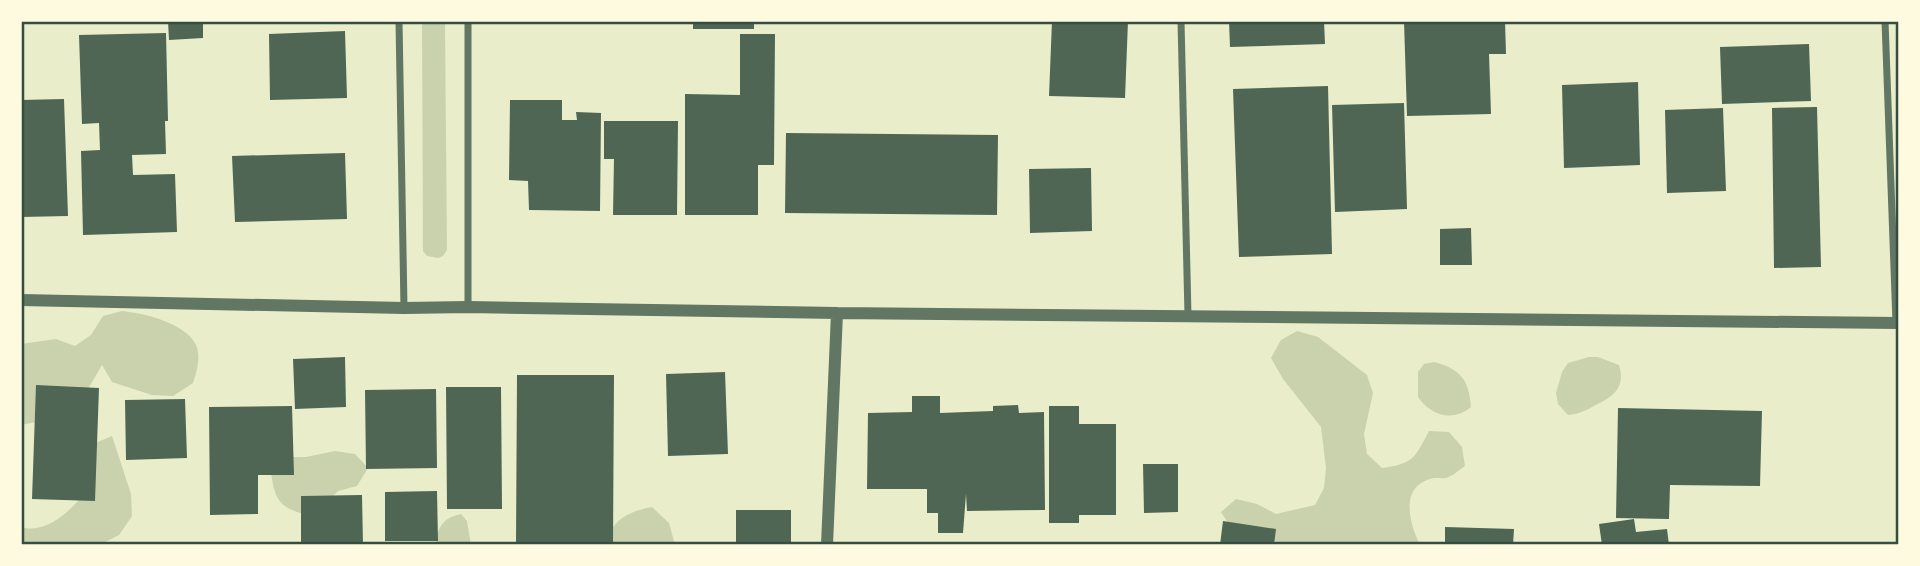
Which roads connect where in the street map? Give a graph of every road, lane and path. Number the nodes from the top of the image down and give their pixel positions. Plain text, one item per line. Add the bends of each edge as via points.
1 (399, 21) edge
2 (468, 21) edge
3 (1181, 21) edge
4 (1885, 21) edge
5 (21, 300) edge
6 (468, 307) junction
7 (404, 308) junction
8 (837, 313) junction
9 (1188, 315) junction
10 (1898, 323) edge
11 (827, 545) edge

1 - 7 street
2 - 6 street
3 - 9 street
4 - 10 street
5 - 7 street
6 - 7 street
6 - 8 street
8 - 9 street
8 - 11 street
9 - 10 street

